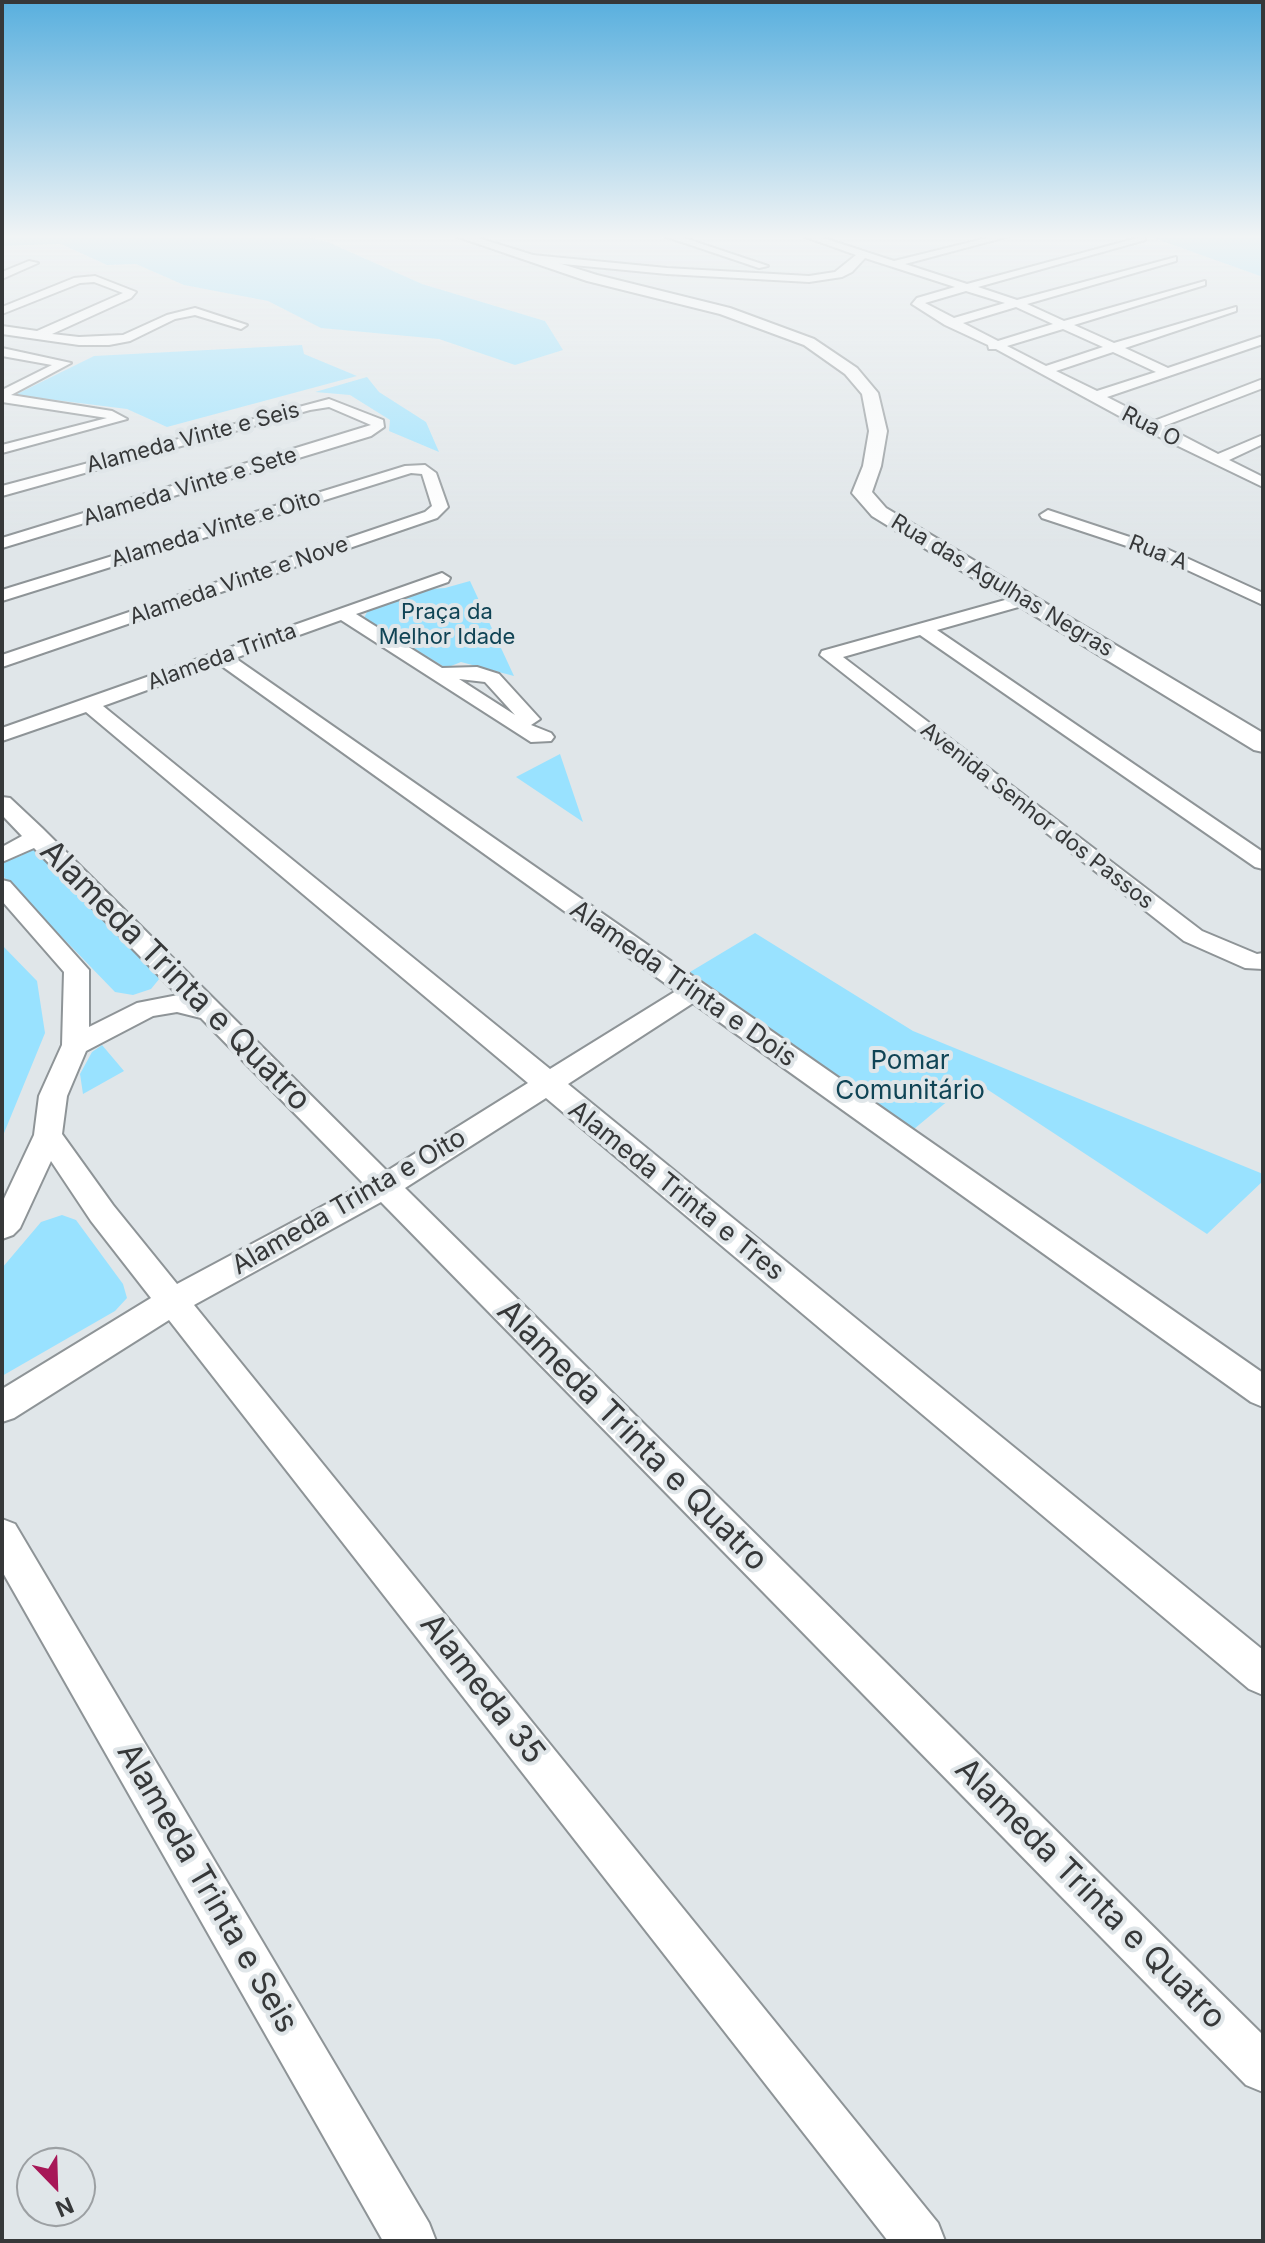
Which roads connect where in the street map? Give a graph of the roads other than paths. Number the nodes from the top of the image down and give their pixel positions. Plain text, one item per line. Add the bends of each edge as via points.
1 (85, 341) edge
2 (106, 341) edge
3 (805, 341) edge
4 (983, 341) edge
5 (1010, 341) edge
6 (1101, 341) edge
7 (1133, 341) edge
8 (1261, 341) edge
9 (993, 346) junction
10 (1114, 347) junction
11 (2, 352) edge
12 (1042, 371) junction
13 (1167, 372) junction
14 (1263, 383) edge
15 (2, 396) edge
16 (1093, 397) junction
17 (76, 410) junction
18 (377, 427) joint
19 (1150, 427) junction
20 (1263, 439) edge
21 (2, 448) edge
22 (1216, 460) junction
23 (429, 473) joint
24 (1263, 483) edge
25 (2, 491) edge
26 (1048, 515) dead end
27 (2, 543) edge
28 (442, 578) dead end
29 (2, 596) edge
30 (1023, 600) junction
31 (1263, 600) edge
32 (342, 613) junction
33 (925, 630) junction
34 (221, 657) junction
35 (2, 661) edge
36 (439, 674) junction
37 (90, 705) junction
38 (2, 735) edge
39 (1263, 744) edge
40 (2, 803) edge
41 (34, 833) junction
42 (2, 855) edge
43 (1263, 862) edge
44 (2, 887) edge
45 (1259, 962) edge
46 (693, 992) junction
47 (207, 1011) junction
48 (75, 1045) junction
49 (546, 1084) junction
50 (48, 1135) junction
51 (384, 1187) junction
52 (2, 1227) edge
53 (173, 1301) junction
54 (1263, 1392) edge
55 (2, 1407) edge
56 (2, 1536) edge
57 (1263, 1675) edge
58 (1263, 2068) edge
59 (411, 2241) edge
60 (920, 2241) edge

1 - 2 street
3 - 30 street, Rua das Agulhas Negras via 851,371 870,393 878,431 862,493 879,512
4 - 9 street, Rua O
5 - 9 street
6 - 10 street
7 - 10 street
8 - 13 street
9 - 12 street, Rua O
10 - 12 street
10 - 13 street
11 - 15 street via 64,365
12 - 16 street, Rua O
13 - 16 street
14 - 19 street
15 - 17 street
16 - 19 street, Rua O
17 - 21 street
17 - 21 street via 120,419
18 - 25 street, Alameda Vinte e Seis via 341,406 309,406
18 - 27 street, Alameda Vinte e Sete
19 - 22 street, Rua O
20 - 22 street
22 - 24 street, Rua O
23 - 29 street, Alameda Vinte e Oito via 410,469
23 - 35 street, Alameda Vinte e Nove via 440,507 431,515
26 - 31 street, Rua A via 1163,553
28 - 32 street, Alameda Trinta
30 - 33 street
30 - 39 street, Rua das Agulhas Negras
32 - 34 street, Alameda Trinta
32 - 36 street
33 - 43 street
33 - 45 street, Avenida Senhor dos Passos via 829,655 1193,936
34 - 37 street, Alameda Trinta
34 - 46 street, Alameda Trinta e Dois
36 - 36 street via 538,738 545,734 492,678
37 - 38 street, Alameda Trinta
37 - 49 street, Alameda Trinta e Tres
40 - 41 street, Alameda Trinta e Quatro
41 - 42 street via 23,846
41 - 47 street, Alameda Trinta e Quatro
44 - 48 street via 77,970
46 - 49 street, Alameda Trinta e Oito
46 - 54 street, Alameda Trinta e Dois
47 - 48 street via 177,1003 146,1009
47 - 51 street, Alameda Trinta e Quatro
48 - 50 street via 53,1096
49 - 51 street, Alameda Trinta e Oito
49 - 57 street, Alameda Trinta e Tres
50 - 52 street
50 - 53 street, Alameda 35
51 - 53 street, Alameda Trinta e Oito
51 - 58 street, Alameda Trinta e Quatro
53 - 55 street, Alameda Trinta e Oito
53 - 60 street, Alameda 35
56 - 59 street, Alameda Trinta e Seis

